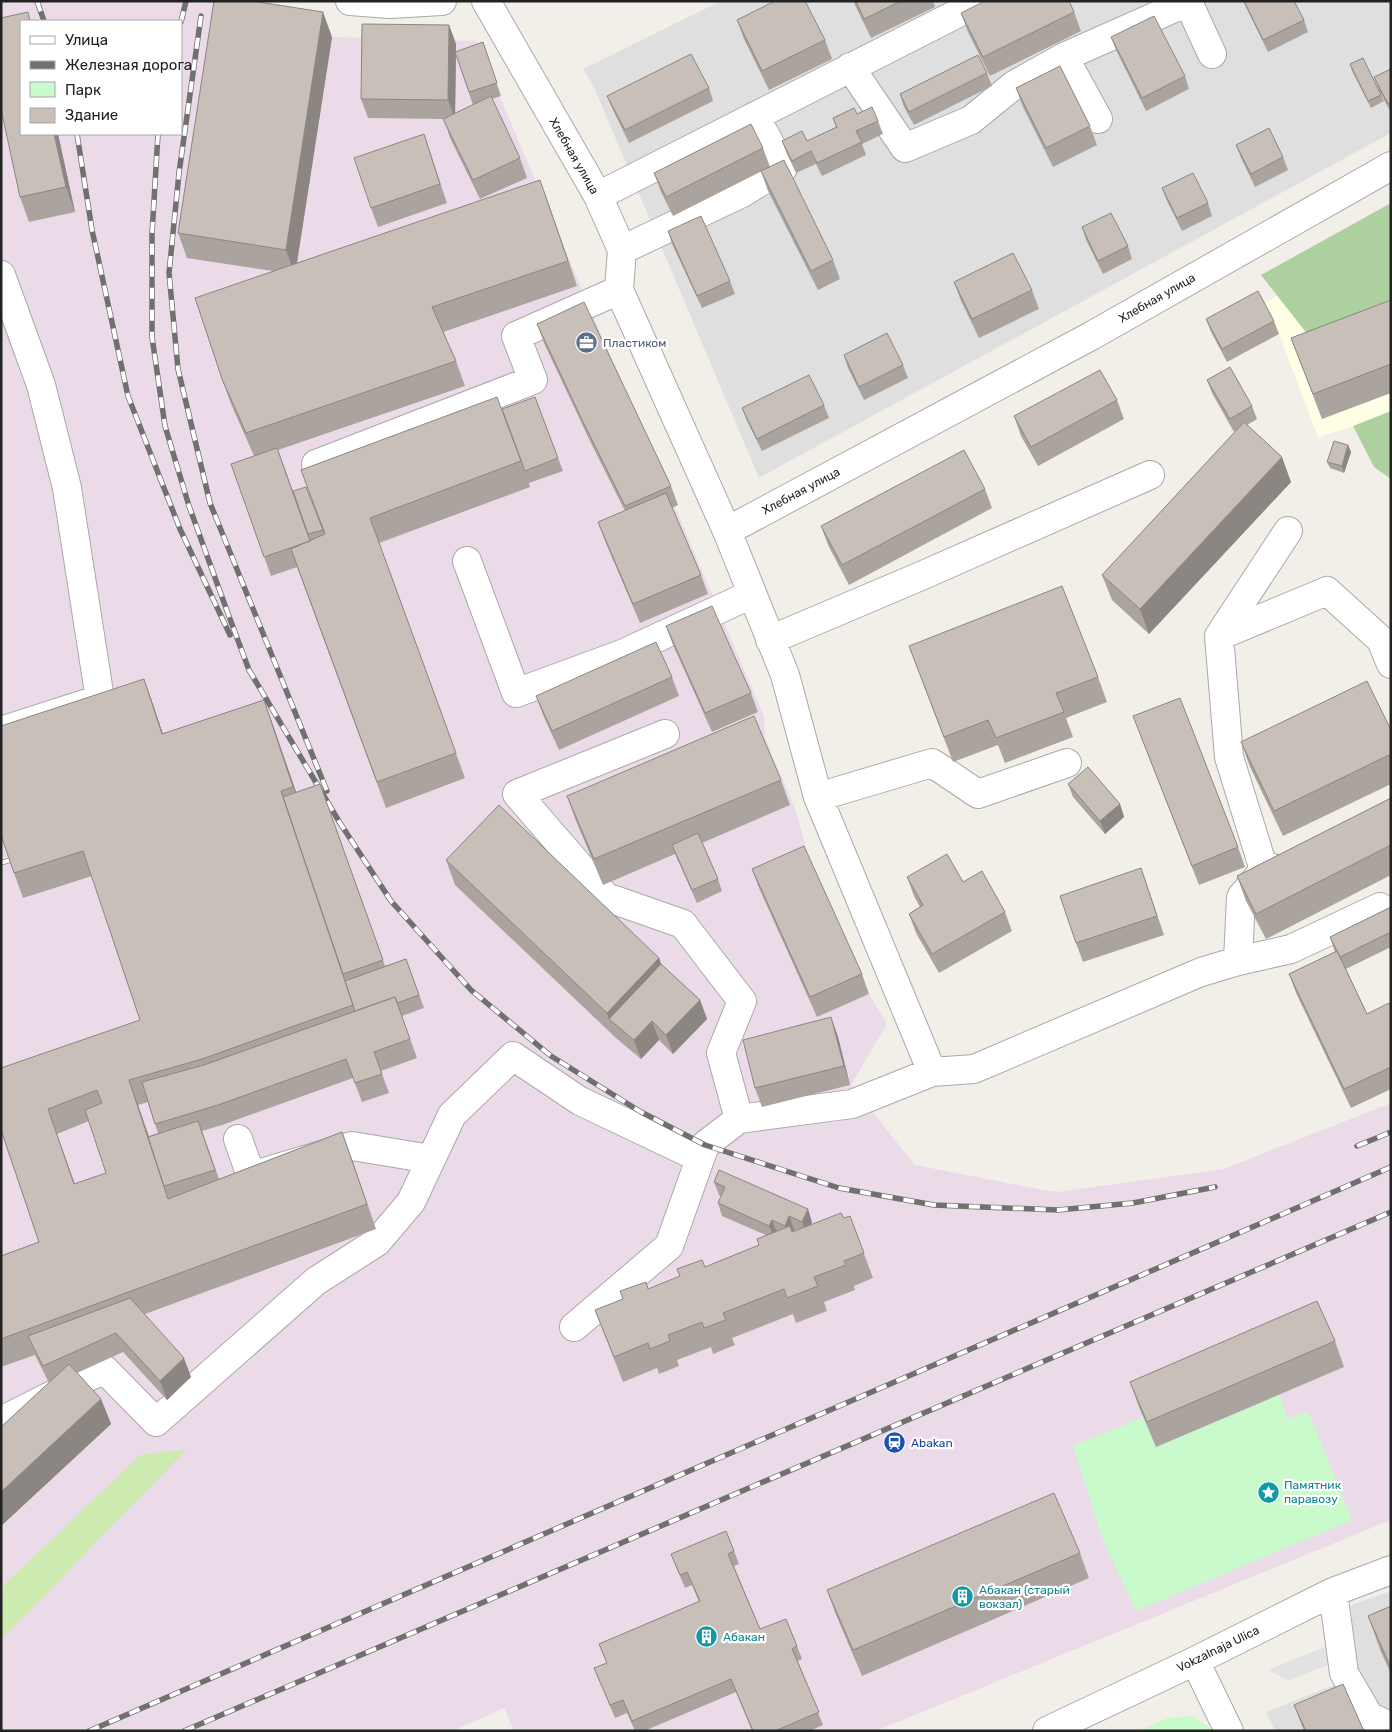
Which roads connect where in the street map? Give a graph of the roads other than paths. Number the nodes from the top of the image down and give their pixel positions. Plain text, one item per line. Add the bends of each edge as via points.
1 (350, 1) edge
2 (442, 1) edge
3 (486, 1) edge
4 (982, 1) edge
5 (1189, 2) edge
6 (1212, 54) dead end
7 (1064, 57) junction
8 (850, 67) junction
9 (755, 116) junction
10 (1098, 119) dead end
11 (1391, 166) edge
12 (598, 196) junction
13 (622, 250) junction
14 (1, 275) edge
15 (619, 290) junction
16 (316, 464) edge
17 (1150, 475) dead end
18 (727, 531) junction
19 (1288, 531) dead end
20 (467, 561) dead end
21 (752, 594) junction
22 (1219, 636) junction
23 (770, 640) junction
24 (1391, 664) edge
25 (1, 731) edge
26 (665, 734) dead end
27 (1068, 763) dead end
28 (818, 797) junction
29 (1290, 856) edge
30 (1264, 870) junction
31 (1380, 907) dead end
32 (1238, 961) junction
33 (932, 1072) junction
34 (739, 1119) junction
35 (238, 1139) dead end
36 (700, 1158) junction
37 (431, 1159) junction
38 (574, 1327) dead end
39 (1, 1421) edge
40 (1391, 1570) edge
41 (1333, 1592) junction
42 (1195, 1662) junction
43 (1391, 1727) edge
44 (1047, 1731) edge
45 (1229, 1731) edge

1 - 2 street via 390,4
3 - 12 street, Хлебная улица
4 - 8 street
5 - 6 street
5 - 7 street
7 - 8 street via 1014,85 971,120 905,148
7 - 10 street
8 - 9 street
9 - 12 street
9 - 13 street via 783,168 742,193
11 - 18 street, Хлебная улица via 1091,336
12 - 13 street, Хлебная улица
13 - 15 street, Хлебная улица
14 - 25 street via 40,385 68,488 100,699
15 - 16 street via 516,336 533,380
15 - 18 street, Хлебная улица
17 - 23 street
18 - 21 street
19 - 22 street
20 - 21 street via 516,693 622,654
21 - 23 street
22 - 24 street via 1327,591 1381,640
22 - 30 street via 1229,757
23 - 28 street via 784,674
26 - 34 street via 517,794 606,897 683,924 742,1001 721,1053
27 - 28 street via 978,794 932,763
28 - 33 street
29 - 30 street
30 - 32 street via 1241,897
31 - 32 street via 1291,949
32 - 33 street via 1201,972 974,1069
33 - 34 street via 852,1104
34 - 36 street via 705,1145
35 - 37 street via 251,1176 352,1146
36 - 37 street via 580,1101 513,1056 452,1115
36 - 38 street via 669,1246
37 - 39 street via 410,1202 377,1242 316,1281 156,1422 104,1369
40 - 41 street, Vokzalnaja Ulica
41 - 42 street, Vokzalnaja Ulica
41 - 43 street via 1344,1673 1369,1716
42 - 44 street, Vokzalnaja Ulica
42 - 45 street

